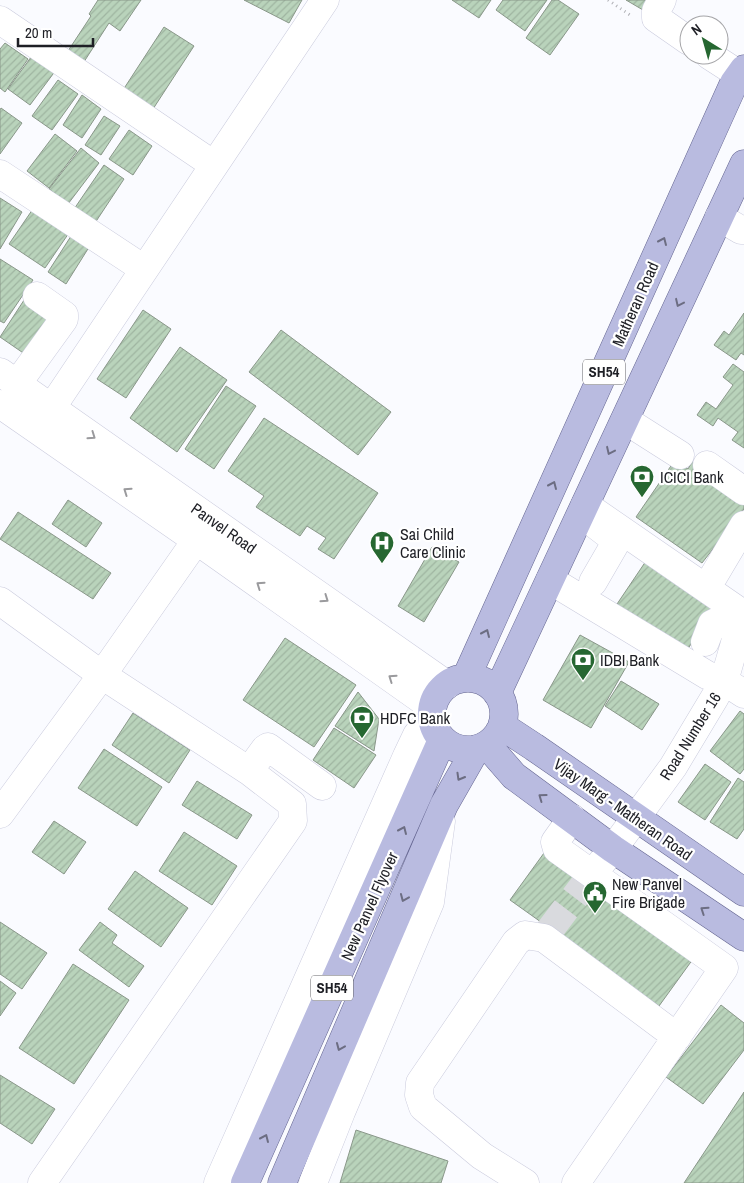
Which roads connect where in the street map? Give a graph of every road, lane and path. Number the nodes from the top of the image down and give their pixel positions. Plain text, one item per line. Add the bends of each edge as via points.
1 (325, 0) edge
2 (662, 0) edge
3 (0, 20) edge
4 (679, 34) edge
5 (728, 65) edge
6 (742, 72) edge
7 (744, 164) edge
8 (214, 165) junction
9 (0, 174) edge
10 (719, 217) junction
11 (744, 230) edge
12 (144, 269) junction
13 (37, 296) dead end
14 (6, 387) edge
15 (44, 419) junction
16 (624, 420) junction
17 (680, 455) dead end
18 (707, 465) dead end
19 (744, 491) edge
20 (583, 510) junction
21 (622, 514) dead end
22 (744, 525) edge
23 (204, 529) junction
24 (713, 577) junction
25 (550, 580) junction
26 (593, 582) dead end
27 (0, 601) edge
28 (742, 613) edge
29 (705, 642) dead end
30 (102, 675) junction
31 (734, 688) edge
32 (497, 692) junction
33 (444, 706) junction
34 (488, 740) junction
35 (249, 771) junction
36 (322, 786) dead end
37 (444, 805) junction
38 (0, 814) edge
39 (572, 818) junction
40 (635, 818) junction
41 (614, 849) junction
42 (592, 876) junction
43 (744, 892) edge
44 (744, 937) edge
45 (744, 942) edge
46 (724, 968) junction
47 (677, 1037) junction
48 (42, 1183) edge
49 (218, 1183) edge
50 (245, 1183) edge
51 (282, 1183) edge
52 (313, 1183) edge
53 (525, 1183) edge
54 (576, 1183) edge

1 - 8 street
2 - 4 street via 656,18
3 - 8 street
5 - 6 street
33 -> 6 main road, Matheran Road / SH54 via 734,83
7 - 10 main road, SH54
8 - 12 street
9 - 12 street
10 - 11 street
10 -> 16 main road, SH54
12 - 15 street
13 - 14 street via 64,315 64,319
14 - 15 street, Panvel Road
15 - 23 street, Panvel Road
16 - 17 street
16 -> 20 main road, SH54
18 - 19 street
20 - 25 main road, SH54
20 - 26 street via 614,538 615,544
20 - 28 street
21 - 24 street
22 - 24 street
23 - 30 street
23 - 33 street, Panvel Road
24 - 28 street
25 - 31 street
25 - 32 main road, SH54
27 - 30 street
28 - 29 street via 712,624
28 - 31 street, Road Number 16
30 - 35 street
30 - 38 street
31 - 40 street, Road Number 16
32 - 33 main road via 478,679
32 - 34 main road, SH54 via 503,703 504,715
33 - 34 main road via 452,747 464,750
33 - 49 street via 417,735 407,756
50 -> 33 main road, New Panvel Flyover / SH54 via 419,793
34 -> 37 main road, SH54
39 -> 34 main road via 514,776
34 - 40 main road, Vijay Marg - Matheran Road via 534,747
35 - 36 street via 268,747
35 - 48 street via 292,804 293,821
37 -> 51 main road, New Panvel Flyover / SH54
37 - 52 street via 430,902
39 - 41 main road
39 - 42 street via 555,842 557,849
40 - 41 street, Road Number 16
40 - 43 main road, Vijay Marg - Matheran Road
41 - 42 street
41 - 42 street
44 -> 41 main road
42 - 46 street
45 - 46 street
46 - 47 street
47 - 53 street via 546,935 525,935 516,942 420,1083 419,1095 423,1107 482,1156
47 - 54 street

